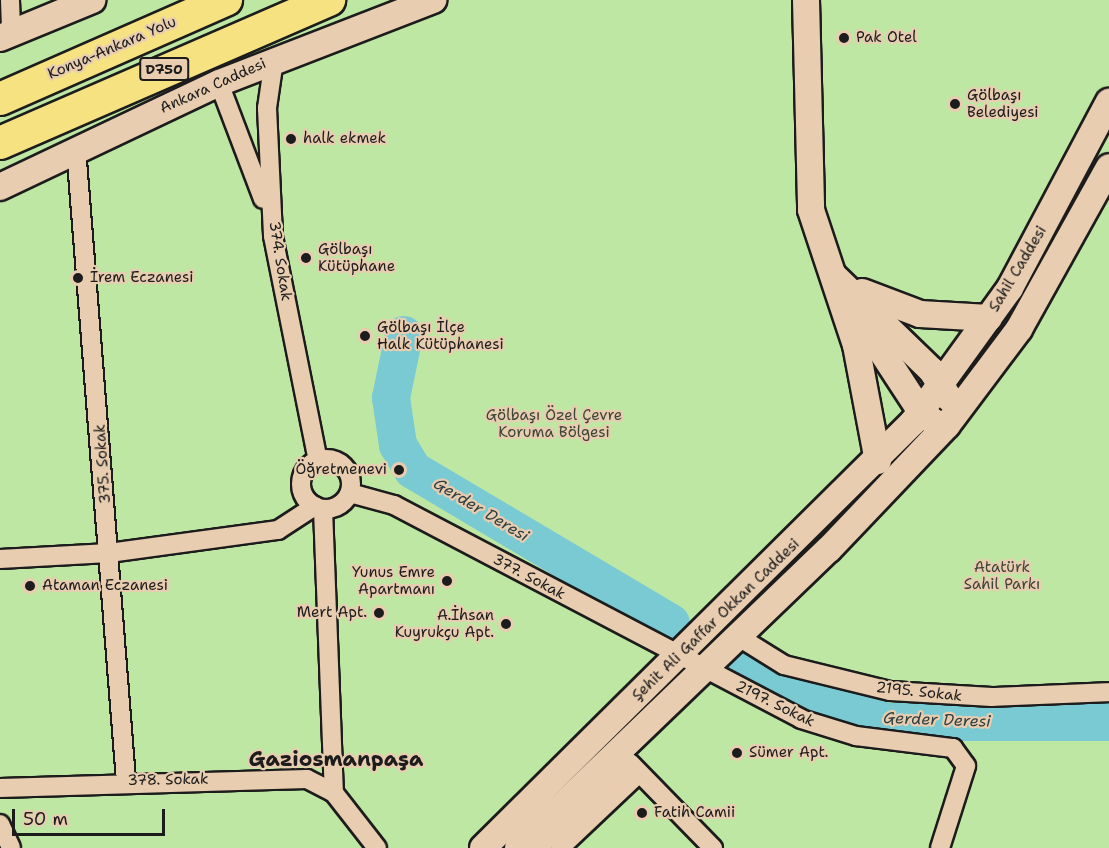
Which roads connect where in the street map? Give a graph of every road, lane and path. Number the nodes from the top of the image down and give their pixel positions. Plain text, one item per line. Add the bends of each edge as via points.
1 (10, 0) edge
2 (92, 0) edge
3 (226, 0) edge
4 (329, 0) edge
5 (433, 0) edge
6 (806, 0) edge
7 (5, 36) edge
8 (274, 60) junction
9 (219, 83) junction
10 (0, 99) edge
11 (1109, 102) edge
12 (0, 143) edge
13 (76, 148) junction
14 (1109, 167) edge
15 (0, 187) edge
16 (273, 236) junction
17 (831, 273) junction
18 (989, 318) junction
19 (943, 385) junction
20 (917, 417) junction
21 (941, 432) junction
22 (318, 461) junction
23 (878, 461) junction
24 (350, 493) junction
25 (319, 507) junction
26 (110, 553) junction
27 (0, 559) edge
28 (739, 637) junction
29 (680, 656) junction
30 (705, 669) junction
31 (1109, 692) edge
32 (618, 751) junction
33 (126, 780) junction
34 (0, 788) edge
35 (334, 793) junction
36 (0, 825) edge
37 (11, 848) edge
38 (377, 848) edge
39 (483, 848) edge
40 (518, 848) edge
41 (538, 848) edge
42 (560, 848) edge
43 (713, 848) edge
44 (940, 848) edge

1 - 7 street
2 - 7 street
3 - 10 highway, Konya-Ankara Yolu / D750
4 - 12 highway, D750
5 - 8 street, Ankara Caddesi
6 - 17 street via 809,189
8 - 9 street, Ankara Caddesi
8 - 16 street, 374. Sokak via 267,108
9 - 13 street, Ankara Caddesi
9 - 16 street via 243,134
11 - 18 street, Sahil Caddesi via 1037,241
13 - 15 street, Ankara Caddesi
13 - 26 street, 375. Sokak
14 - 21 street, Şehit Ali Gaffar Okkan Caddesi via 1019,329
16 - 22 street, 374. Sokak
17 - 18 street, Sahil Caddesi via 896,308
17 - 19 street
17 - 20 street
17 - 23 street via 858,356
18 - 19 street, Şehit Ali Gaffar Okkan Caddesi
19 - 20 street, Şehit Ali Gaffar Okkan Caddesi
19 - 21 street via 949,396
20 - 21 street
20 - 23 street, Şehit Ali Gaffar Okkan Caddesi
21 - 28 street, Şehit Ali Gaffar Okkan Caddesi
22 - 24 street via 341,464 350,478
22 - 25 street via 302,479 304,495
23 - 29 street, Şehit Ali Gaffar Okkan Caddesi
24 - 25 street via 338,507
24 - 29 street, 377. Sokak via 394,506
25 - 26 street via 278,530
25 - 35 street
26 - 27 street
26 - 33 street, 375. Sokak
28 - 30 street, Şehit Ali Gaffar Okkan Caddesi
28 - 31 street, 2195. Sokak via 784,665 890,691 992,697
29 - 30 street, 377. Sokak
29 - 39 street, Şehit Ali Gaffar Okkan Caddesi
30 - 32 street, Şehit Ali Gaffar Okkan Caddesi
30 - 44 street, 2197. Sokak via 835,732 953,748 966,766
32 - 40 street, Şehit Ali Gaffar Okkan Caddesi
32 - 43 street
33 - 34 street, 378. Sokak
33 - 35 street, 378. Sokak via 307,779
35 - 38 street
36 - 37 street
41 - 42 street via 623,767 634,777

